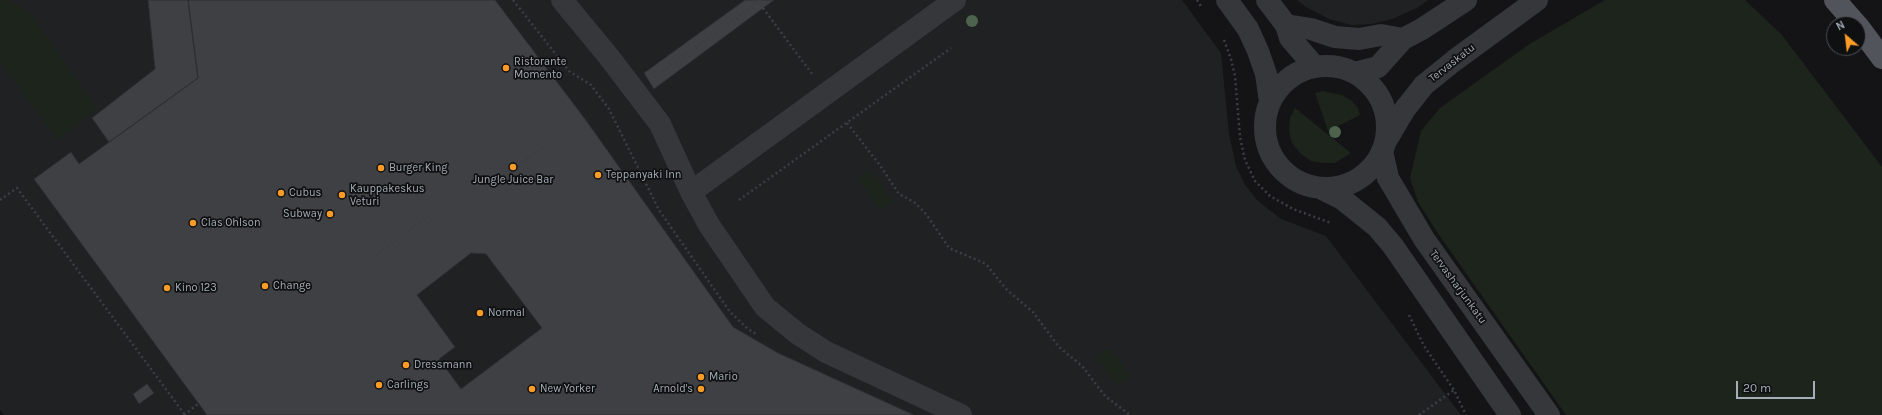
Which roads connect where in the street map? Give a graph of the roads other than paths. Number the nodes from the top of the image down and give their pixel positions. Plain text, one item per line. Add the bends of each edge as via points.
1 (562, 0) edge
2 (955, 0) edge
3 (1227, 0) edge
4 (1268, 0) edge
5 (1466, 0) edge
6 (1536, 0) edge
7 (1835, 0) edge
8 (1849, 16) edge
9 (1286, 25) junction
10 (1866, 37) edge
11 (1403, 39) junction
12 (1882, 58) edge
13 (1315, 66) junction
14 (1355, 73) junction
15 (1270, 102) junction
16 (1384, 147) junction
17 (1320, 188) junction
18 (691, 192) junction
19 (961, 415) edge
20 (1510, 415) edge
21 (1550, 415) edge

1 - 18 street via 660,124
2 - 18 street
3 - 15 street via 1248,30 1258,52 1266,74
4 - 9 street
5 - 11 street
6 - 16 street, Tervaskatu via 1424,85 1405,109
7 - 8 main road
9 - 11 street via 1311,29 1335,37 1359,39 1381,34
9 - 13 street via 1290,38
10 - 12 main road
11 - 14 street via 1378,67
13 - 14 street via 1335,66
13 - 15 street via 1296,73 1281,86
14 - 16 street via 1371,85 1382,102 1387,122
15 - 17 street via 1265,127 1266,140 1273,157 1285,173 1301,183
16 - 17 street via 1372,167 1357,180 1339,187
16 - 21 street, Tervasharjunkatu via 1388,178 1424,239
17 - 20 street via 1342,199 1377,227 1393,246
18 - 19 street via 713,231 765,307 798,334 826,352

